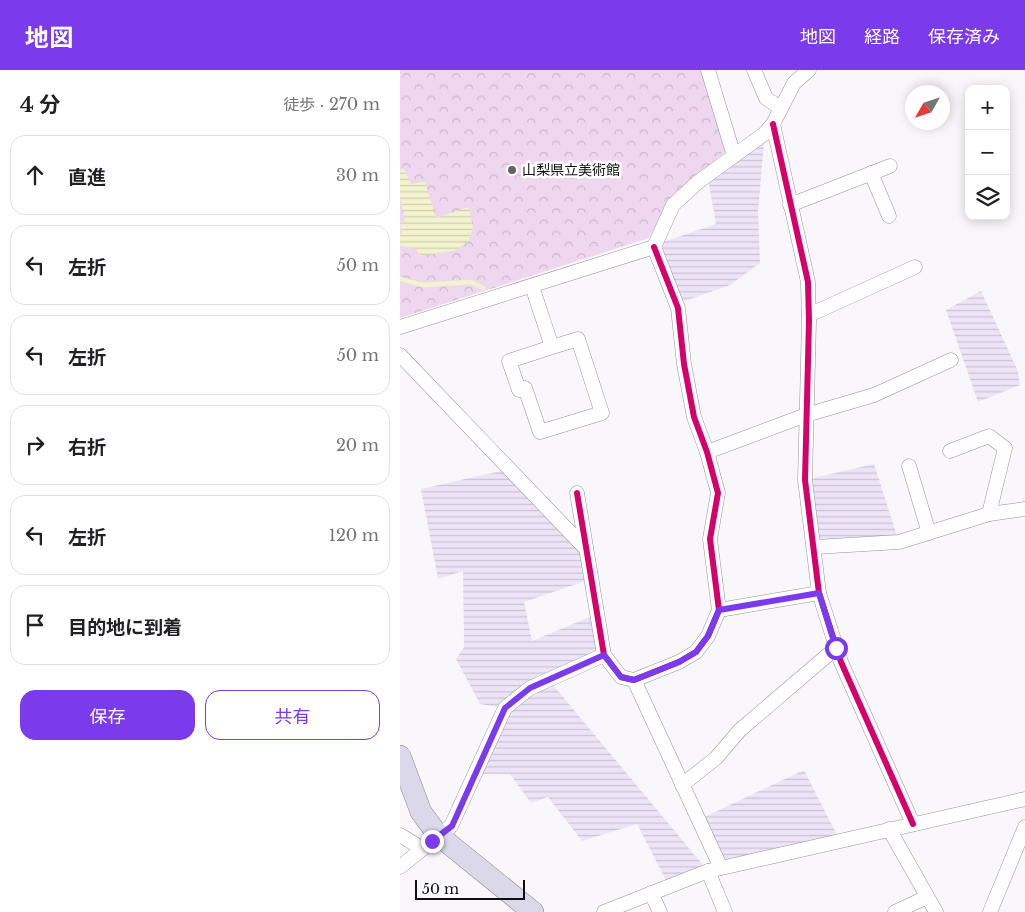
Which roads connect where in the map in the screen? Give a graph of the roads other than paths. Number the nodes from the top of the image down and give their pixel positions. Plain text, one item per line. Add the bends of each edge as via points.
1 (708, 70) edge
2 (754, 70) edge
3 (809, 70) edge
4 (780, 108) junction
5 (773, 124) junction
6 (734, 156) junction
7 (890, 166) dead end
8 (871, 173) junction
9 (790, 205) junction
10 (889, 216) dead end
11 (654, 247) junction
12 (915, 267) dead end
13 (532, 286) junction
14 (809, 315) junction
15 (400, 327) edge
16 (552, 347) junction
17 (400, 354) edge
18 (951, 360) dead end
19 (806, 415) junction
20 (950, 451) dead end
21 (707, 452) junction
22 (908, 466) dead end
23 (577, 493) dead end
24 (1025, 509) edge
25 (989, 514) junction
26 (928, 533) junction
27 (815, 547) junction
28 (586, 548) junction
29 (819, 593) junction
30 (719, 610) junction
31 (836, 648) junction
32 (604, 655) junction
33 (634, 680) junction
34 (400, 756) edge
35 (682, 785) junction
36 (1025, 799) edge
37 (913, 824) junction
38 (1025, 827) edge
39 (889, 830) junction
40 (400, 835) edge
41 (438, 836) junction
42 (421, 848) junction
43 (400, 866) edge
44 (714, 869) junction
45 (652, 893) junction
46 (927, 897) junction
47 (533, 912) edge
48 (604, 912) edge
49 (660, 912) edge
50 (725, 912) edge
51 (895, 912) edge
52 (936, 912) edge
53 (990, 912) edge

1 - 6 street
2 - 4 street via 766,98
3 - 4 street via 794,83
4 - 5 street
5 - 6 street
5 - 9 street
6 - 11 street via 673,205
7 - 8 street
8 - 9 street
8 - 10 street
9 - 14 street via 808,282
11 - 13 street
11 - 21 street via 678,308 694,417
12 - 14 street
13 - 15 street
13 - 16 street
14 - 19 street
16 - 16 street via 509,361 519,390 525,388 540,432 602,413 578,339
17 - 28 street
18 - 19 street via 874,395
19 - 21 street
19 - 27 street via 806,480
20 - 25 street via 989,436 1005,448
21 - 30 street via 718,492 710,539
22 - 26 street
23 - 28 street
24 - 25 street
25 - 26 street
26 - 27 street via 886,544
27 - 29 street
28 - 32 street
29 - 30 street
29 - 31 street
30 - 33 street via 708,636 696,652
31 - 35 street via 740,730 716,758
31 - 37 street
32 - 33 street via 621,677
32 - 41 street via 530,688 505,708 452,826
33 - 35 street
34 - 41 highway via 421,812
35 - 44 street
36 - 37 street
37 - 39 street
38 - 53 street
39 - 44 street
39 - 46 street
40 - 42 street
41 - 42 street
41 - 47 highway
42 - 43 street
44 - 45 street
44 - 50 street
45 - 48 street
45 - 49 street
46 - 51 street
46 - 52 street

